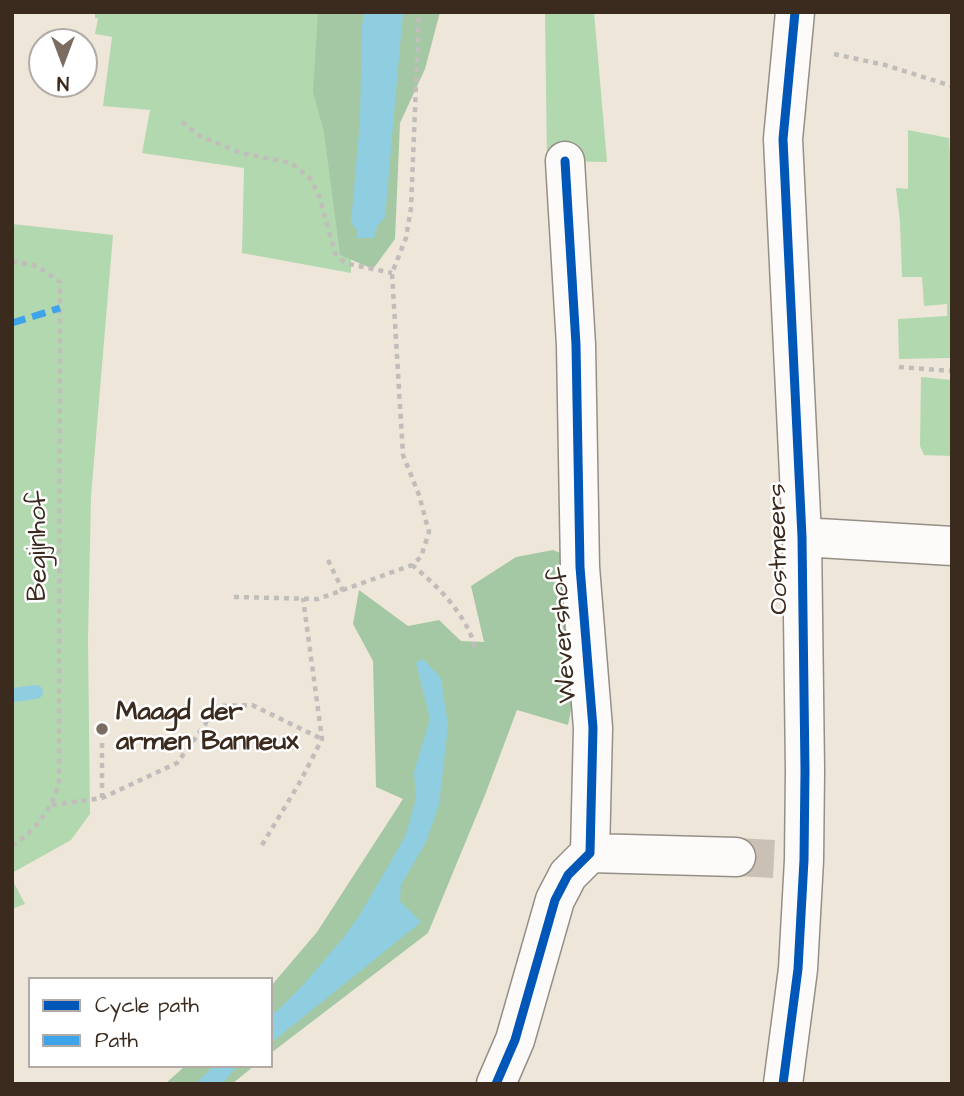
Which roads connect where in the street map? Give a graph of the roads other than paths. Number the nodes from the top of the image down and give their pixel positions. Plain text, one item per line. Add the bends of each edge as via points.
1 (792, 29) edge
2 (565, 161) dead end
3 (802, 537) junction
4 (952, 546) edge
5 (590, 853) junction
6 (736, 857) tunnel mouth
7 (496, 1084) edge
8 (783, 1084) edge

1 - 3 street, Oostmeers via 783,139
2 - 5 street, Wevershof via 576,345 580,567 593,728
3 - 4 street
3 - 8 street, Oostmeers via 789,859 798,970
5 - 6 street
5 - 7 street via 568,875 555,900 515,1040

